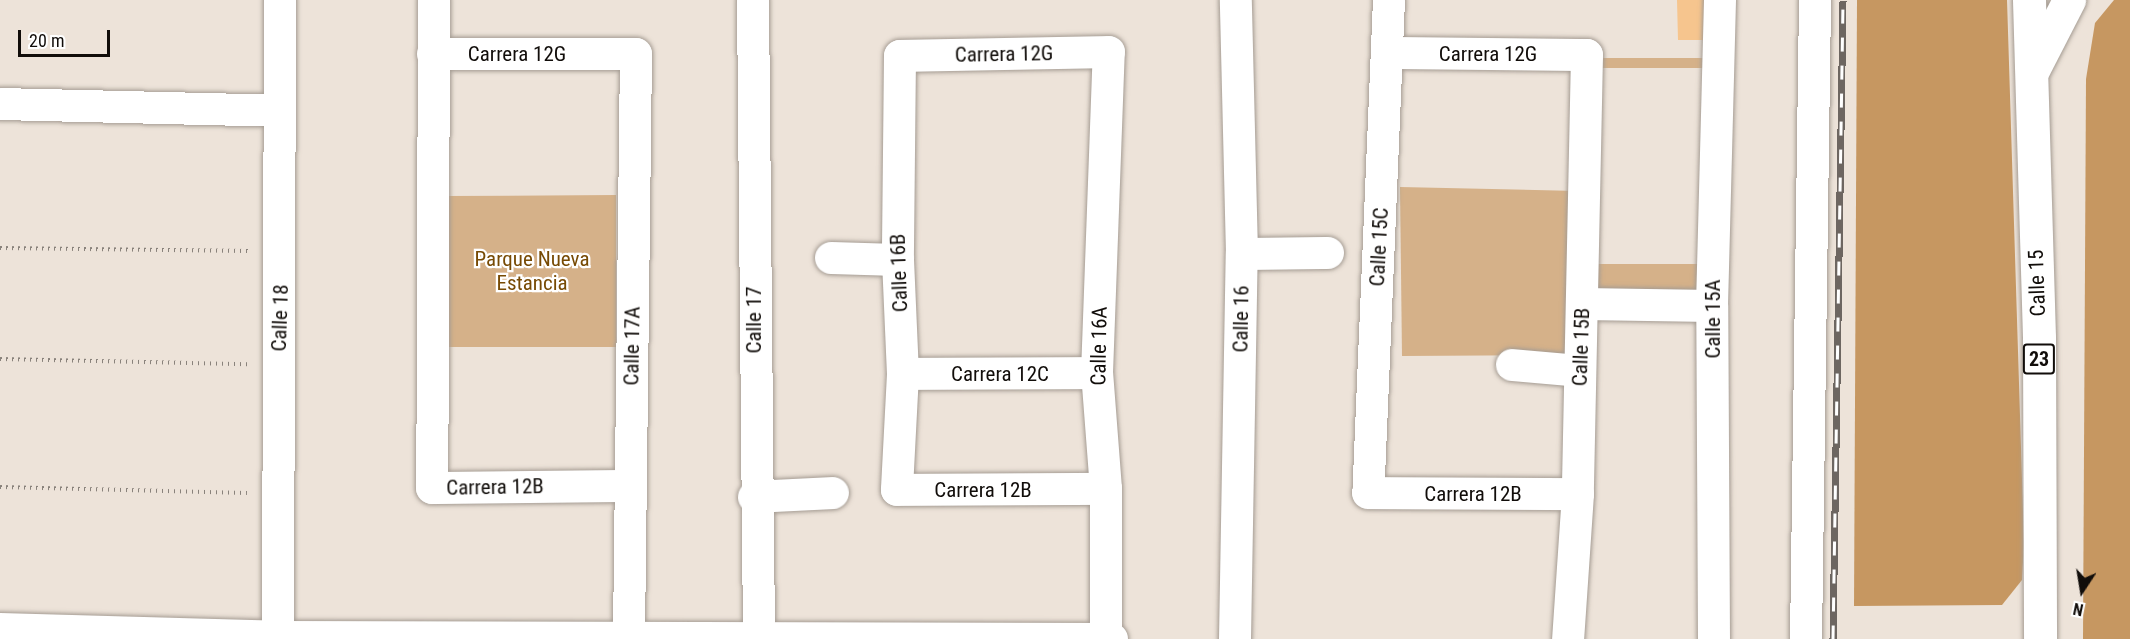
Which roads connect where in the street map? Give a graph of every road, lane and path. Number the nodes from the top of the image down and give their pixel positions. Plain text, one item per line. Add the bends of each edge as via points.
1 (280, 0) edge
2 (434, 0) edge
3 (753, 0) edge
4 (1236, 0) edge
5 (1389, 0) edge
6 (1720, 0) edge
7 (1815, 0) edge
8 (2029, 0) edge
9 (2069, 0) edge
10 (1109, 52) joint
11 (433, 54) junction
12 (636, 54) joint
13 (1389, 54) junction
14 (1587, 55) joint
15 (900, 56) joint
16 (2029, 80) junction
17 (0, 105) edge
18 (277, 111) junction
19 (0, 248) edge
20 (282, 252) junction
21 (1328, 253) dead end
22 (1242, 254) junction
23 (831, 258) dead end
24 (898, 261) junction
25 (1583, 304) junction
26 (1712, 306) junction
27 (0, 359) edge
28 (278, 365) junction
29 (1512, 365) dead end
30 (1580, 371) junction
31 (1097, 373) junction
32 (903, 374) junction
33 (629, 486) junction
34 (0, 487) edge
35 (1106, 489) junction
36 (897, 490) joint
37 (833, 493) dead end
38 (1368, 493) joint
39 (278, 494) junction
40 (1578, 494) junction
41 (754, 497) junction
42 (0, 629) edge
43 (278, 637) junction
44 (629, 638) edge
45 (759, 639) edge
46 (1106, 639) edge
47 (1113, 639) edge
48 (1235, 639) edge
49 (1568, 639) edge
50 (1714, 639) edge
51 (1806, 639) edge
52 (2040, 639) edge

1 - 18 street, Calle 18
2 - 11 street
3 - 41 street, Calle 17
4 - 22 street, Calle 16
5 - 13 street, Calle 15C
6 - 26 street, Calle 15A
7 - 51 street
8 - 16 main road, Calle 15 / 23
9 - 16 main road
10 - 15 street, Carrera 12G
10 - 31 street, Calle 16A
11 - 12 street, Carrera 12G
11 - 33 street, Carrera 12B via 432,488
12 - 33 street, Calle 17A
13 - 14 street, Carrera 12G
13 - 38 street, Calle 15C
14 - 25 street, Calle 15B
15 - 24 street, Calle 16B
16 - 52 main road, Calle 15 / 23 via 2039,338
17 - 18 street
18 - 20 street, Calle 18
19 - 20 path
20 - 28 street, Calle 18
21 - 22 street
22 - 48 street, Calle 16
23 - 24 street
24 - 32 street, Calle 16B
25 - 26 street
25 - 30 street, Calle 15B
26 - 50 street, Calle 15A
27 - 28 path
28 - 39 street, Calle 18
29 - 30 street
30 - 40 street, Calle 15B
31 - 32 street, Carrera 12C
31 - 35 street, Calle 16A
32 - 36 street, Calle 16B
33 - 44 street, Calle 17A
34 - 39 path
35 - 36 street, Carrera 12B
35 - 46 street, Calle 16A
37 - 41 street
38 - 40 street, Carrera 12B
39 - 43 street, Calle 18
40 - 49 street, Calle 15B
41 - 45 street, Calle 17
42 - 43 street
43 - 44 street
44 - 45 street
45 - 46 street
46 - 47 street

